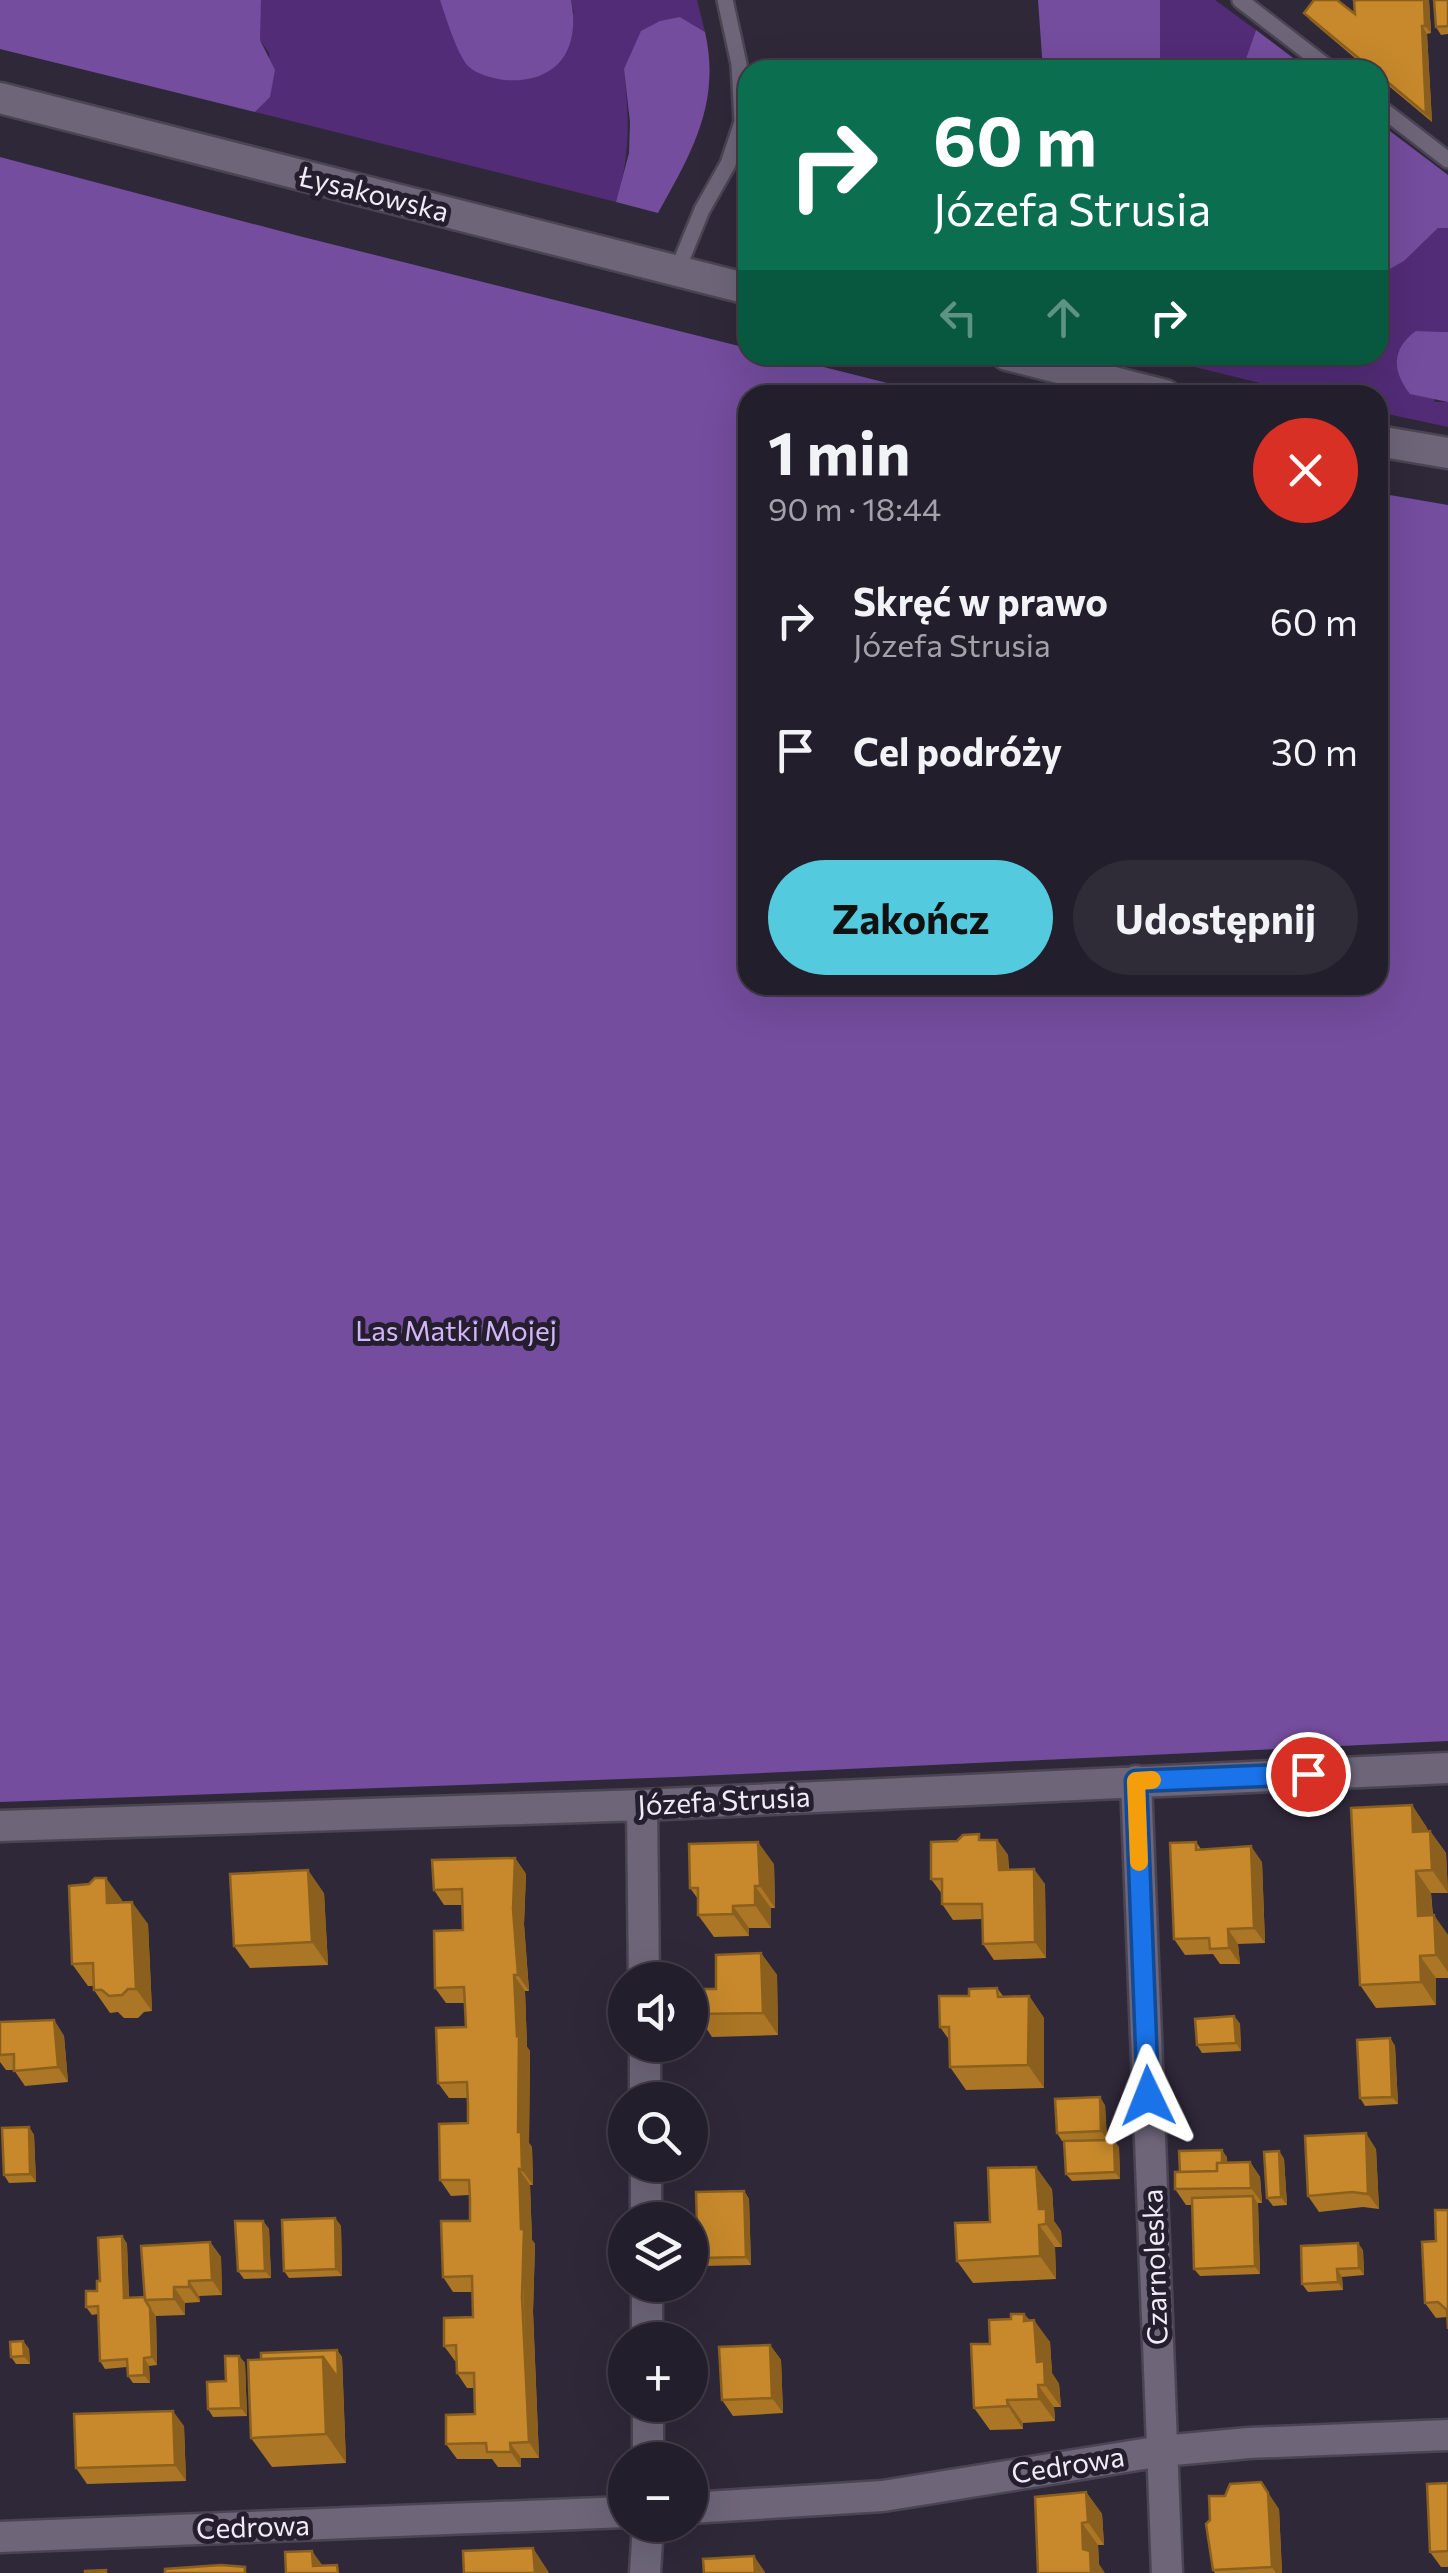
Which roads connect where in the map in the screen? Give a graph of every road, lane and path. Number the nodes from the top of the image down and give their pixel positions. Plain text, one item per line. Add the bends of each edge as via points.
1 (725, 0) edge
2 (1240, 0) edge
3 (739, 60) edge
4 (1318, 60) edge
5 (0, 98) edge
6 (1388, 114) edge
7 (738, 134) edge
8 (1448, 160) edge
9 (678, 271) junction
10 (738, 286) edge
11 (1047, 365) edge
12 (1126, 385) edge
13 (1388, 443) edge
14 (1448, 453) edge
15 (1448, 1768) edge
16 (1136, 1781) junction
17 (642, 1805) junction
18 (0, 1826) edge
19 (644, 1962) edge
20 (1448, 2435) edge
21 (1162, 2451) junction
22 (708, 2507) edge
23 (608, 2513) edge
24 (0, 2537) edge
25 (647, 2542) edge
26 (645, 2573) edge
27 (1167, 2573) edge

1 - 3 lane
2 - 4 lane
5 - 9 street, Łysakowska
6 - 8 lane
7 - 9 lane
9 - 10 street, Łysakowska
11 - 12 street
13 - 14 street
15 - 16 street, Józefa Strusia
16 - 17 street, Józefa Strusia
16 - 21 street, Czarnoleska
17 - 18 street, Józefa Strusia
17 - 19 street
20 - 21 street, Cedrowa
21 - 22 street, Cedrowa via 883,2496
21 - 27 street, Czarnoleska
23 - 24 street, Cedrowa
25 - 26 street

